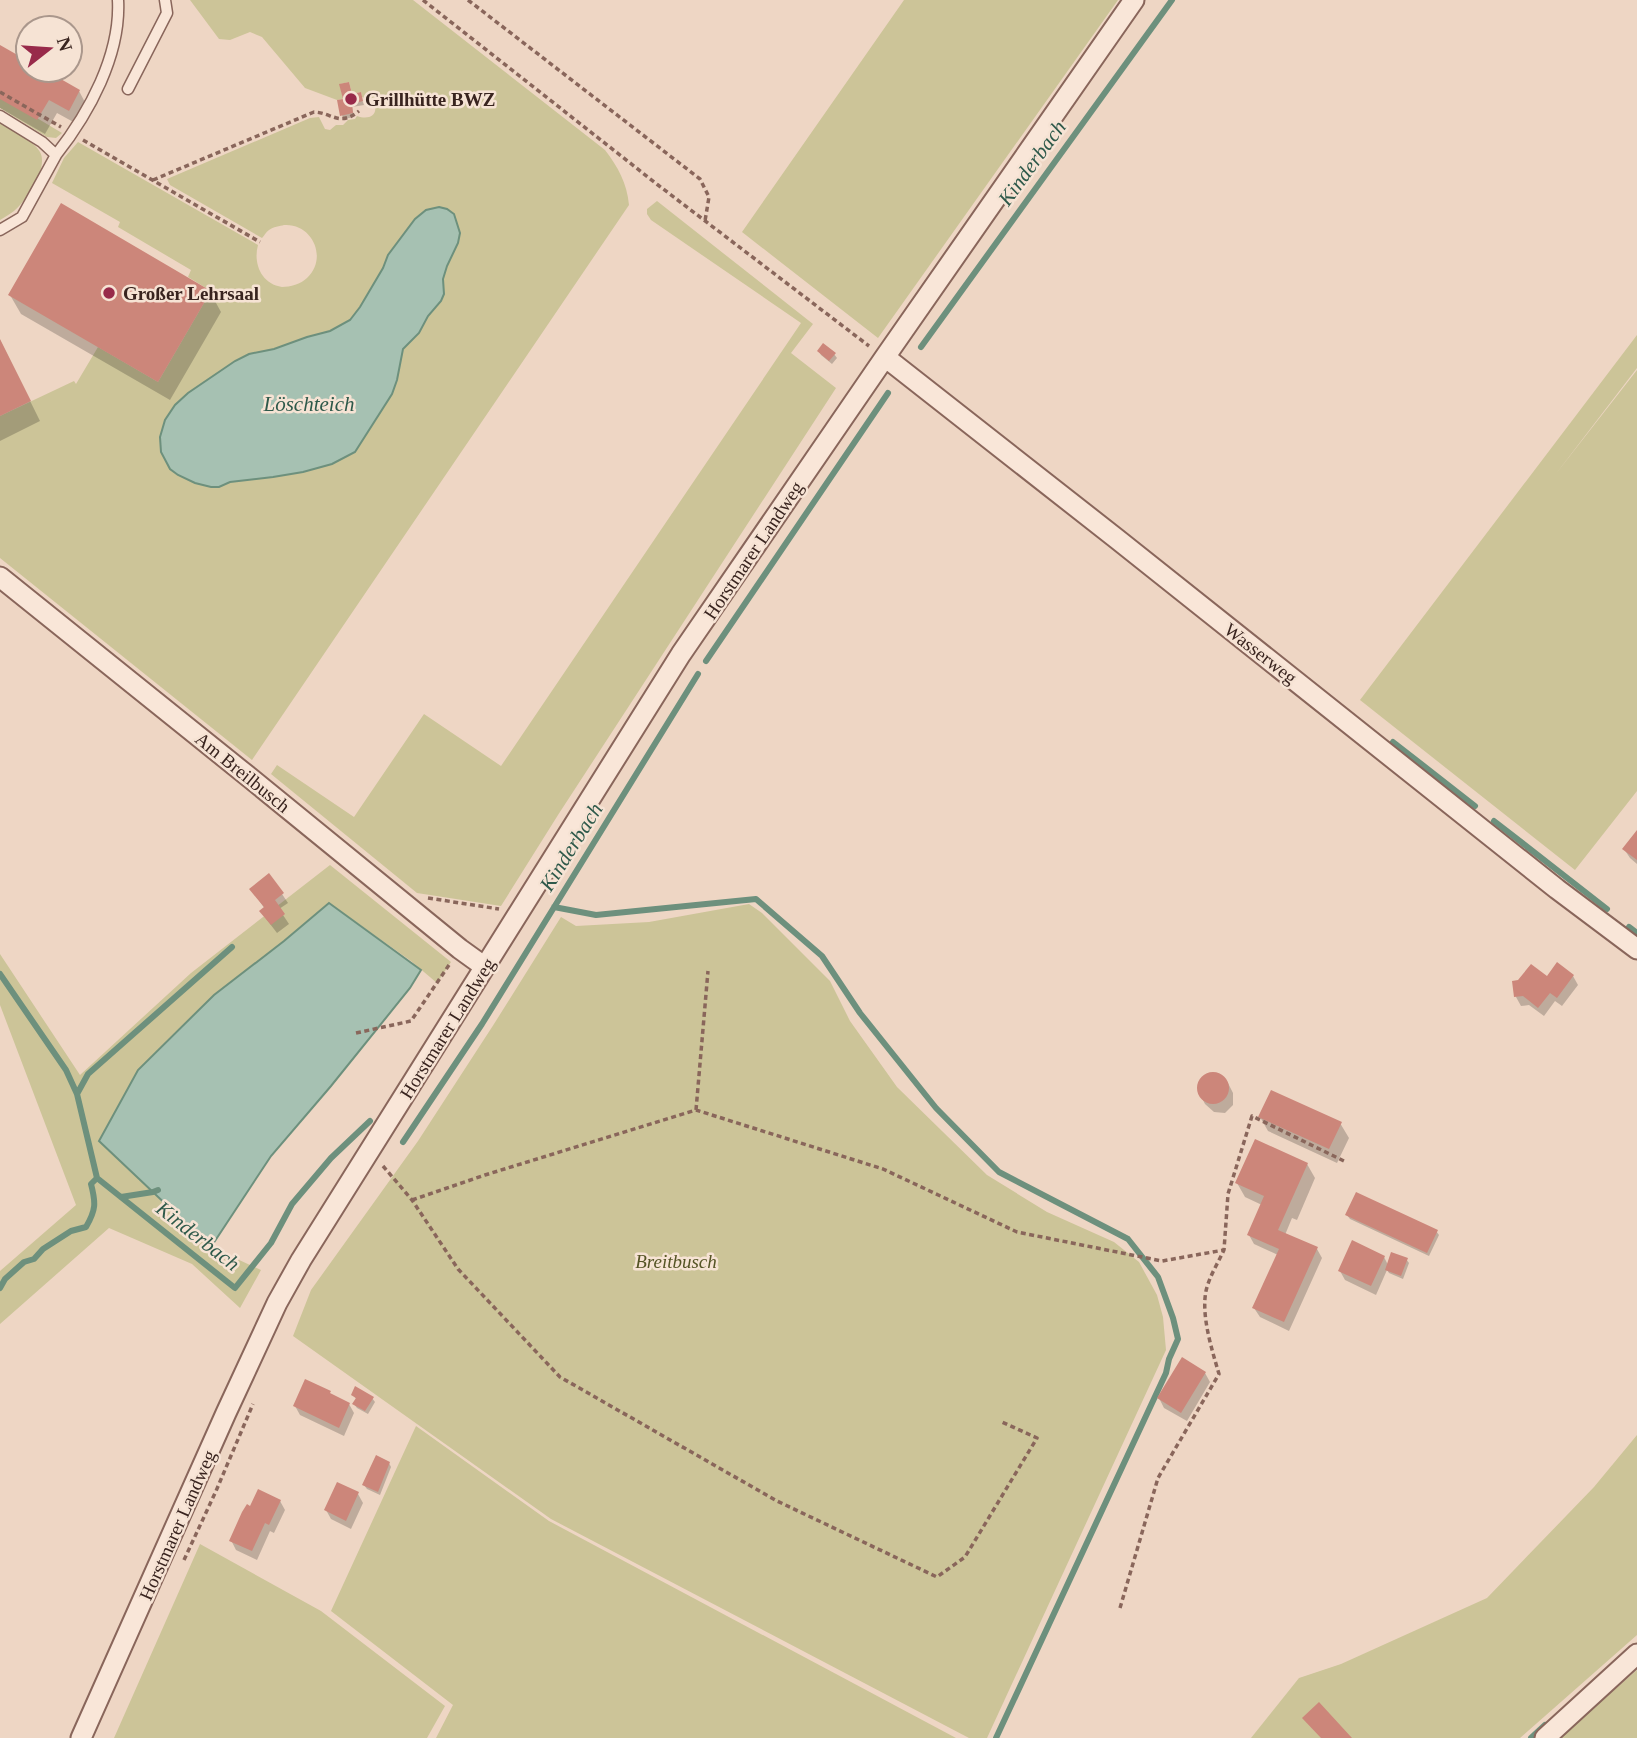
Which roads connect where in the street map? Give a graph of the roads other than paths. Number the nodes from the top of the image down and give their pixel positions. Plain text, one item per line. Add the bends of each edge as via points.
1 (118, 0) edge
2 (165, 0) edge
3 (1134, 0) edge
4 (128, 89) dead end
5 (0, 116) edge
6 (55, 155) junction
7 (0, 230) edge
8 (885, 357) junction
9 (0, 578) edge
10 (1637, 949) edge
11 (485, 967) junction
12 (1637, 1654) edge
13 (81, 1738) edge
14 (1545, 1738) edge

1 - 6 lane via 116,41 106,71 75,131
2 - 4 lane via 167,13
3 - 8 street, Horstmarer Landweg
5 - 6 lane
6 - 7 lane via 22,217
8 - 10 street, Wasserweg
8 - 11 street, Horstmarer Landweg via 681,654
9 - 11 street, Am Breilbusch
11 - 13 street, Horstmarer Landweg via 277,1303
12 - 14 street

